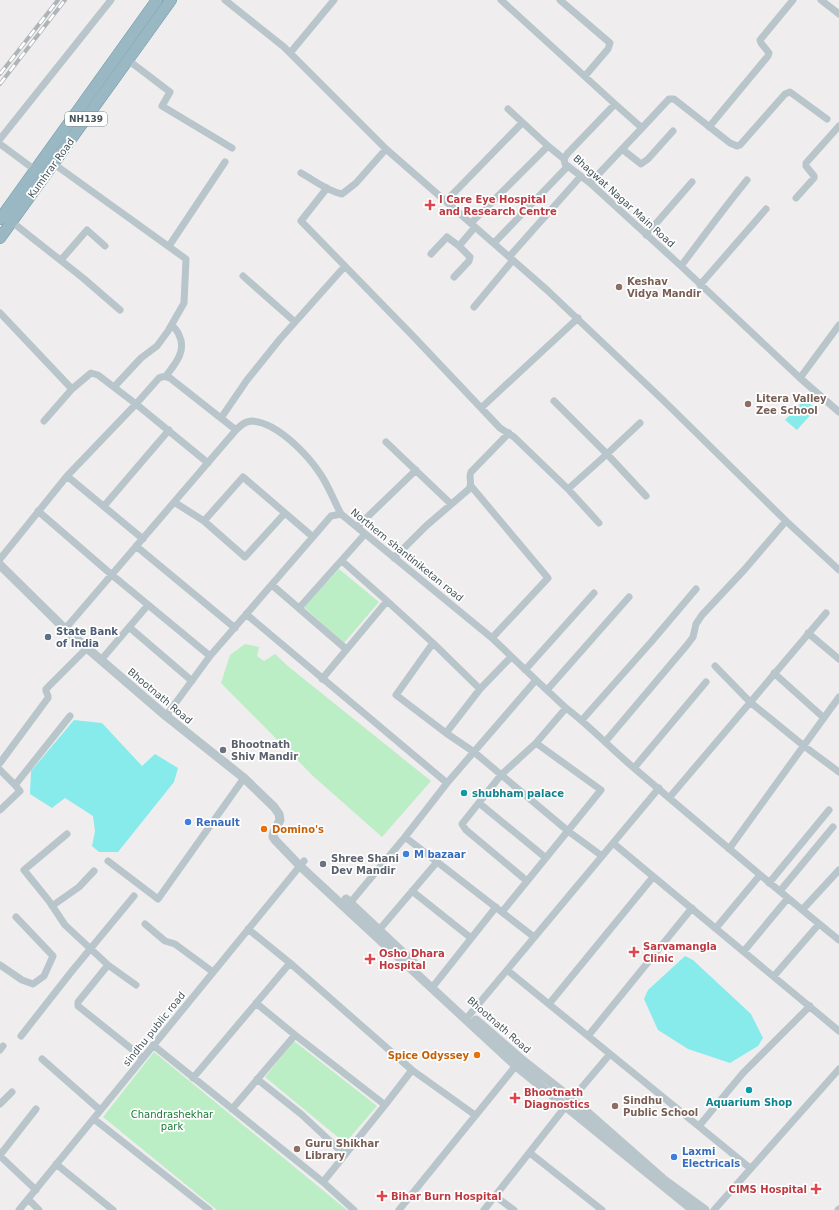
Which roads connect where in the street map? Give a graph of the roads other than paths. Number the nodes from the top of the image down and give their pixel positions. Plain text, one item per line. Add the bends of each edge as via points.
1 (111, 0) edge
2 (157, 0) edge
3 (171, 0) edge
4 (225, 0) edge
5 (334, 0) edge
6 (501, 0) edge
7 (560, 0) edge
8 (793, 0) edge
9 (821, 0) edge
10 (839, 14) edge
11 (290, 53) junction
12 (128, 60) junction
13 (585, 76) junction
14 (615, 104) junction
15 (508, 109) dead end
16 (827, 119) dead end
17 (522, 123) junction
18 (709, 126) junction
19 (839, 126) edge
20 (642, 128) junction
21 (673, 131) dead end
22 (0, 139) edge
23 (0, 144) edge
24 (548, 146) junction
25 (232, 148) dead end
26 (386, 149) junction
27 (622, 149) junction
28 (49, 160) junction
29 (225, 162) dead end
30 (566, 163) junction
31 (35, 170) junction
32 (301, 173) dead end
33 (581, 176) junction
34 (747, 180) dead end
35 (692, 182) dead end
36 (590, 183) junction
37 (326, 188) junction
38 (796, 198) dead end
39 (446, 201) junction
40 (766, 209) dead end
41 (0, 219) edge
42 (12, 222) junction
43 (473, 225) junction
44 (646, 234) junction
45 (0, 238) edge
46 (494, 243) junction
47 (105, 246) dead end
48 (169, 246) junction
49 (459, 246) junction
50 (431, 254) dead end
51 (511, 258) junction
52 (61, 260) junction
53 (345, 266) junction
54 (681, 266) junction
55 (243, 276) dead end
56 (454, 277) dead end
57 (700, 285) junction
58 (474, 307) dead end
59 (120, 310) dead end
60 (0, 313) edge
61 (578, 318) junction
62 (295, 322) junction
63 (172, 324) junction
64 (839, 325) edge
65 (166, 376) junction
66 (800, 378) junction
67 (114, 387) junction
68 (72, 390) junction
69 (554, 401) dead end
70 (136, 404) junction
71 (481, 408) junction
72 (839, 412) edge
73 (221, 418) junction
74 (44, 421) dead end
75 (640, 423) dead end
76 (169, 430) junction
77 (236, 430) junction
78 (509, 434) junction
79 (386, 442) dead end
80 (606, 454) junction
81 (208, 463) junction
82 (416, 470) junction
83 (67, 476) junction
84 (470, 486) junction
85 (568, 489) junction
86 (646, 496) dead end
87 (174, 502) junction
88 (452, 504) junction
89 (104, 506) junction
90 (38, 511) junction
91 (285, 513) junction
92 (341, 514) junction
93 (204, 521) junction
94 (786, 521) junction
95 (599, 523) dead end
96 (356, 527) junction
97 (365, 534) junction
98 (313, 537) junction
99 (143, 539) junction
100 (136, 546) junction
101 (394, 558) junction
102 (0, 559) edge
103 (342, 560) junction
104 (0, 565) edge
105 (839, 570) edge
106 (112, 575) junction
107 (272, 585) junction
108 (696, 589) dead end
109 (594, 593) dead end
110 (629, 597) dead end
111 (387, 601) junction
112 (148, 605) junction
113 (299, 608) junction
114 (826, 612) dead end
115 (246, 614) junction
116 (129, 627) junction
117 (235, 628) junction
118 (65, 629) junction
119 (808, 633) junction
120 (492, 638) junction
121 (433, 643) junction
122 (87, 648) junction
123 (346, 649) junction
124 (210, 656) junction
125 (511, 657) junction
126 (839, 659) edge
127 (101, 660) junction
128 (715, 666) dead end
129 (525, 670) junction
130 (774, 674) junction
131 (322, 679) junction
132 (536, 680) junction
133 (192, 681) junction
134 (706, 682) dead end
135 (480, 689) junction
136 (547, 690) junction
137 (839, 697) edge
138 (752, 699) junction
139 (566, 708) junction
140 (70, 716) dead end
141 (166, 716) junction
142 (824, 718) junction
143 (582, 720) junction
144 (446, 733) junction
145 (605, 742) junction
146 (536, 743) junction
147 (804, 746) junction
148 (474, 752) junction
149 (0, 763) edge
150 (634, 768) junction
151 (0, 770) edge
152 (839, 772) edge
153 (501, 775) junction
154 (244, 778) junction
155 (447, 783) junction
156 (15, 785) junction
157 (658, 788) junction
158 (669, 798) junction
159 (479, 803) junction
160 (0, 810) edge
161 (829, 810) dead end
162 (833, 827) dead end
163 (568, 831) junction
164 (67, 834) dead end
165 (405, 837) junction
166 (613, 843) junction
167 (729, 849) junction
168 (602, 856) junction
169 (546, 858) junction
170 (108, 861) dead end
171 (437, 862) junction
172 (302, 863) junction
173 (839, 870) edge
174 (94, 871) dead end
175 (760, 875) junction
176 (653, 877) junction
177 (527, 881) junction
178 (769, 883) junction
179 (412, 891) junction
180 (780, 891) junction
181 (134, 896) dead end
182 (788, 898) junction
183 (347, 904) junction
184 (52, 906) junction
185 (496, 907) junction
186 (692, 908) junction
187 (802, 910) junction
188 (502, 912) junction
189 (16, 917) dead end
190 (144, 924) dead end
191 (819, 924) junction
192 (716, 928) junction
193 (248, 929) junction
194 (379, 930) junction
195 (534, 937) junction
196 (471, 938) junction
197 (839, 940) edge
198 (90, 949) junction
199 (744, 951) junction
200 (290, 963) junction
201 (0, 965) edge
202 (108, 965) junction
203 (507, 970) junction
204 (213, 972) junction
205 (774, 976) junction
206 (435, 984) junction
207 (136, 985) dead end
208 (256, 1004) junction
209 (549, 1004) junction
210 (810, 1006) junction
211 (467, 1017) junction
212 (839, 1031) edge
213 (294, 1035) junction
214 (21, 1036) dead end
215 (588, 1036) junction
216 (153, 1045) junction
217 (610, 1054) junction
218 (143, 1058) junction
219 (42, 1059) dead end
220 (518, 1062) junction
221 (839, 1069) edge
222 (412, 1070) junction
223 (193, 1078) junction
224 (257, 1079) junction
225 (12, 1092) dead end
226 (569, 1103) junction
227 (0, 1104) edge
228 (385, 1105) junction
229 (36, 1109) dead end
230 (232, 1109) junction
231 (100, 1110) junction
232 (475, 1115) junction
233 (94, 1119) junction
234 (699, 1126) junction
235 (530, 1152) junction
236 (346, 1155) junction
237 (0, 1156) edge
238 (56, 1164) junction
239 (750, 1168) junction
240 (322, 1182) junction
241 (36, 1190) junction
242 (495, 1196) junction
243 (28, 1199) junction
244 (19, 1210) edge
245 (39, 1210) edge
246 (113, 1210) edge
247 (209, 1210) edge
248 (354, 1210) edge
249 (399, 1210) edge
250 (484, 1210) edge
251 (514, 1210) edge
252 (602, 1210) edge
253 (693, 1210) edge
254 (706, 1210) edge
255 (714, 1210) edge

1 - 22 street
2 - 28 highway, Kumhrar Road / NH139
3 - 12 highway, Kumhrar Road / NH139
4 - 11 street
5 - 11 street
6 - 13 street
7 - 13 street via 610,43 608,49
8 - 18 street via 760,40 769,53 768,56
9 - 10 street
11 - 26 street
12 - 25 street via 170,92 162,106
12 - 28 highway, Kumhrar Road / NH139
13 - 14 street
14 - 20 street
14 - 30 street, Bhagwat Nagar Main Road via 567,154
15 - 17 street
16 - 18 street via 790,92 785,94 740,145 734,145
17 - 24 street
17 - 39 street
18 - 20 street via 671,98
19 - 38 street via 806,163 814,178
20 - 27 street
21 - 27 street via 641,164
23 - 31 street
24 - 30 street
24 - 43 street
26 - 37 street via 356,183 342,194
26 - 39 street
27 - 36 street
28 - 31 highway, Kumhrar Road / NH139
28 - 42 highway, Kumhrar Road / NH139
28 - 48 street
29 - 48 street
30 - 33 street, Bhagwat Nagar Main Road
30 - 46 street
31 - 41 highway, Kumhrar Road / NH139
32 - 37 street
33 - 36 street, Bhagwat Nagar Main Road
33 - 51 street
34 - 54 street
35 - 44 street
36 - 44 street, Bhagwat Nagar Main Road
37 - 53 street via 301,221
39 - 43 street
40 - 57 street
42 - 45 highway, Kumhrar Road / NH139
42 - 52 street
43 - 46 street
43 - 49 street
44 - 54 street, Bhagwat Nagar Main Road
46 - 51 street
47 - 52 street via 87,230
48 - 63 street via 186,259 184,303
49 - 50 street via 447,237
49 - 56 street via 470,257
51 - 58 street
51 - 61 street
52 - 59 street
53 - 62 street
53 - 71 street
54 - 57 street, Bhagwat Nagar Main Road
55 - 62 street
57 - 66 street, Bhagwat Nagar Main Road
60 - 68 street
61 - 71 street
61 - 94 street
62 - 73 street via 247,380
63 - 65 street via 180,335 182,348 179,358
63 - 67 street via 157,346 141,358
64 - 66 street
65 - 70 street via 162,376
65 - 73 street
66 - 72 street, Bhagwat Nagar Main Road
67 - 68 street via 91,373
67 - 70 street
68 - 74 street
69 - 80 street
70 - 76 street
70 - 83 street
71 - 78 street
73 - 77 street
75 - 80 street
76 - 81 street
76 - 89 street
77 - 81 street
77 - 92 street via 251,421 269,426 289,438 322,475
78 - 84 street via 471,472
78 - 85 street
79 - 82 street
80 - 85 street
80 - 86 street
81 - 87 street
82 - 88 street
82 - 96 street
83 - 89 street
83 - 90 street
84 - 88 street
84 - 120 street via 548,578
85 - 95 street
87 - 93 street
87 - 99 street
88 - 101 street
89 - 99 street
90 - 102 street
90 - 106 street
91 - 93 street via 245,557
91 - 93 street via 243,477
91 - 98 street
92 - 96 street, Northern shantiniketan road
92 - 98 street, Northern shantiniketan road via 331,516
94 - 105 street
94 - 145 street via 702,615 687,645
96 - 97 street, Northern shantiniketan road
97 - 101 street, Northern shantiniketan road
97 - 103 street
98 - 107 street, Northern shantiniketan road
99 - 100 street
100 - 106 street
100 - 117 street
101 - 120 street, Northern shantiniketan road
103 - 111 street
103 - 113 street
104 - 118 street, Bhootnath Road
106 - 112 street
106 - 118 street
107 - 113 street
107 - 115 street, Northern shantiniketan road
108 - 143 street
109 - 129 street
110 - 136 street
111 - 121 street
111 - 123 street
112 - 116 street
112 - 124 street
113 - 123 street
114 - 119 street
115 - 117 street, Northern shantiniketan road
115 - 131 street
116 - 127 street
116 - 133 street
117 - 124 street, Northern shantiniketan road
118 - 122 street, Bhootnath Road
119 - 126 street
119 - 130 street
120 - 125 street, Northern shantiniketan road
121 - 135 street
121 - 144 street via 396,695
122 - 127 street, Bhootnath Road
122 - 149 street via 46,688 48,698
123 - 131 street
124 - 133 street, Northern shantiniketan road
125 - 129 street, Northern shantiniketan road
125 - 135 street
127 - 141 street, Bhootnath Road
128 - 138 street
129 - 132 street, Northern shantiniketan road
130 - 138 street
130 - 142 street
131 - 155 street
132 - 136 street, Northern shantiniketan road
132 - 148 street
133 - 141 street, Northern shantiniketan road
134 - 150 street
135 - 144 street
136 - 139 street, Northern shantiniketan road
137 - 142 street
138 - 147 street
138 - 158 street
139 - 143 street, Northern shantiniketan road
139 - 146 street
140 - 156 street
141 - 154 street, Bhootnath Road
142 - 147 street
143 - 145 street, Northern shantiniketan road
144 - 148 street
145 - 150 street, Northern shantiniketan road
146 - 153 street
146 - 163 street via 601,790
147 - 152 street
147 - 167 street
148 - 153 street
148 - 155 street
150 - 157 street, Northern shantiniketan road
151 - 156 street
153 - 159 street
153 - 163 street
154 - 170 street via 158,899
154 - 172 street, Bhootnath Road via 279,814 280,820 274,832 276,841
155 - 165 street
156 - 160 street via 20,791
157 - 158 street, Northern shantiniketan road
157 - 166 street
158 - 167 street, Northern shantiniketan road
159 - 169 street
159 - 177 street via 462,824
161 - 178 street
162 - 180 street
163 - 168 street
163 - 169 street
164 - 184 street via 24,870
165 - 171 street
165 - 183 street
166 - 168 street
166 - 176 street
167 - 175 street, Northern shantiniketan road
168 - 195 street
169 - 177 street
171 - 179 street
171 - 185 street
172 - 183 street, Bhootnath Road
172 - 193 street, sindhu public road
173 - 187 street
174 - 184 street via 79,887
175 - 178 street, Northern shantiniketan road
175 - 192 street
176 - 186 street
176 - 209 street
177 - 188 street
178 - 180 street, Northern shantiniketan road
179 - 194 street
179 - 196 street
180 - 182 street, Northern shantiniketan road
181 - 198 street
182 - 187 street, Northern shantiniketan road
182 - 199 street
183 - 194 street, Bhootnath Road
183 - 211 street, Bhootnath Road
184 - 198 street via 65,925
185 - 188 street
185 - 196 street
186 - 192 street
186 - 215 street
187 - 191 street, Northern shantiniketan road
188 - 195 street
189 - 201 street via 53,956 44,976 33,984 22,980
190 - 204 street
191 - 197 street, Northern shantiniketan road
191 - 205 street
192 - 199 street
193 - 200 street
193 - 204 street, sindhu public road
194 - 206 street, Bhootnath Road
195 - 203 street
196 - 206 street
198 - 202 street
198 - 214 street
199 - 205 street
200 - 208 street
200 - 222 street
202 - 207 street
202 - 218 street via 78,1002 78,1006
203 - 209 street
203 - 211 street
204 - 216 street, sindhu public road
205 - 210 street
206 - 211 street, Bhootnath Road
208 - 213 street
208 - 223 street
209 - 215 street
210 - 212 street
210 - 234 street via 743,1073
211 - 220 street, Bhootnath Road
213 - 224 street
213 - 228 street
215 - 217 street
216 - 218 street, sindhu public road
216 - 223 street
217 - 226 street
217 - 234 street
218 - 231 street, sindhu public road
219 - 231 street
220 - 226 street, Bhootnath Road
220 - 232 street
221 - 239 street
222 - 228 street
222 - 232 street
223 - 230 street
224 - 230 street
224 - 236 street
225 - 227 street
226 - 235 street
226 - 253 street, Bhootnath Road
226 - 254 street, Bhootnath Road via 664,1180
228 - 236 street
229 - 237 street
230 - 240 street
231 - 233 street, sindhu public road
232 - 249 street
233 - 238 street, sindhu public road
233 - 247 street
234 - 239 street
235 - 242 street
235 - 252 street
236 - 240 street
237 - 241 street
238 - 241 street, sindhu public road
238 - 246 street
239 - 255 street
240 - 248 street
241 - 243 street, sindhu public road
242 - 250 street
242 - 251 street
243 - 244 street, sindhu public road
243 - 245 street

